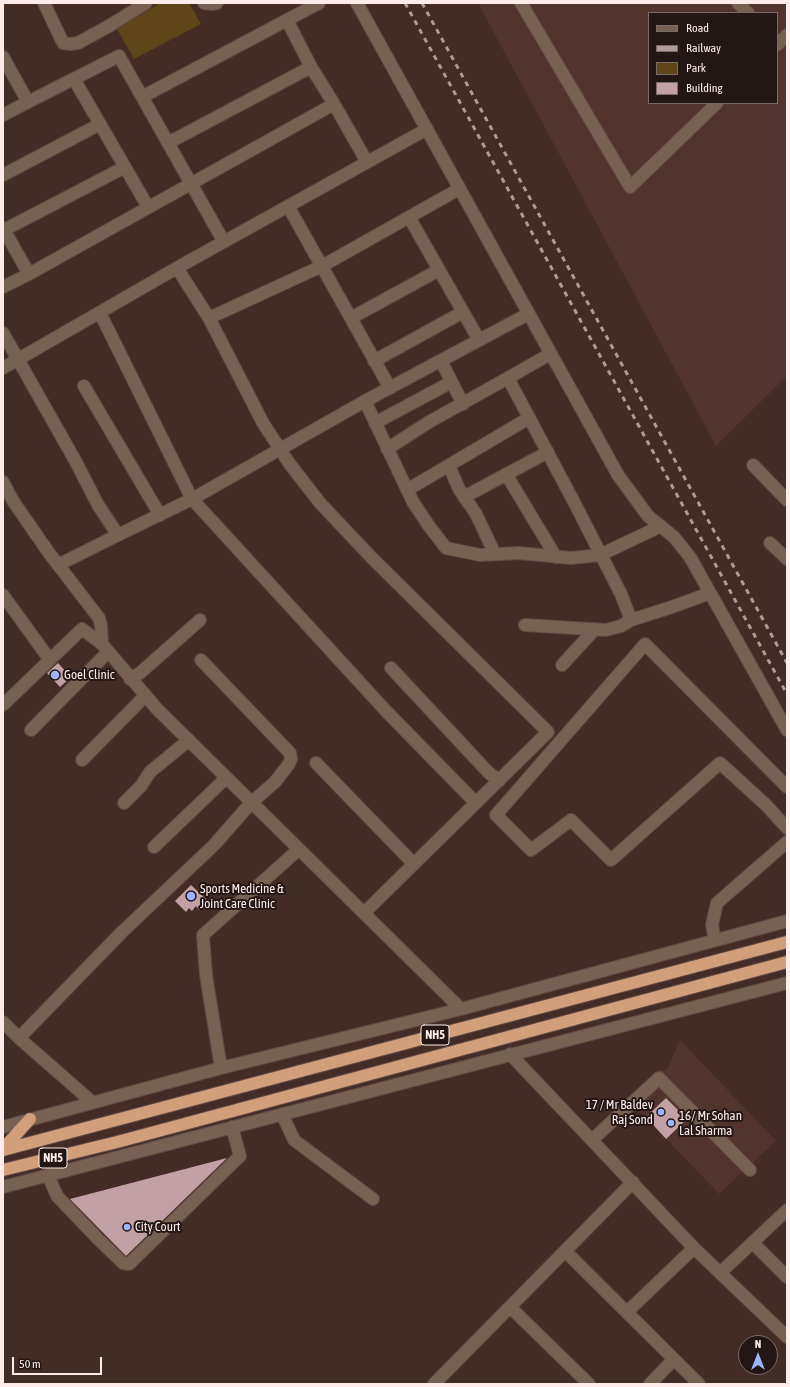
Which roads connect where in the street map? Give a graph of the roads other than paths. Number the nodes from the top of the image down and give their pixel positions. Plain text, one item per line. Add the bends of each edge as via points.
1 (44, 3) edge
2 (146, 3) edge
3 (204, 3) edge
4 (217, 3) edge
5 (320, 3) edge
6 (357, 3) edge
7 (521, 3) edge
8 (738, 3) edge
9 (747, 12) edge
10 (287, 20) junction
11 (787, 35) edge
12 (778, 44) edge
13 (3, 57) edge
14 (311, 67) junction
15 (74, 79) junction
16 (142, 97) junction
17 (28, 102) junction
18 (334, 104) junction
19 (716, 104) edge
20 (3, 115) edge
21 (100, 124) junction
22 (427, 129) junction
23 (168, 143) junction
24 (367, 162) junction
25 (125, 167) junction
26 (3, 175) edge
27 (191, 183) junction
28 (460, 189) junction
29 (288, 206) junction
30 (148, 207) junction
31 (409, 217) junction
32 (4, 229) edge
33 (224, 242) junction
34 (322, 266) junction
35 (177, 268) junction
36 (439, 270) junction
37 (28, 274) junction
38 (3, 287) edge
39 (100, 312) junction
40 (463, 312) junction
41 (528, 314) junction
42 (209, 318) junction
43 (351, 318) junction
44 (3, 333) edge
45 (479, 340) junction
46 (550, 354) junction
47 (18, 360) junction
48 (374, 361) junction
49 (441, 361) junction
50 (3, 368) edge
51 (508, 378) junction
52 (84, 386) dead end
53 (444, 386) dead end
54 (390, 388) junction
55 (365, 401) junction
56 (463, 404) junction
57 (529, 418) junction
58 (375, 423) junction
59 (280, 449) junction
60 (387, 449) junction
61 (548, 452) junction
62 (753, 465) dead end
63 (449, 466) junction
64 (506, 474) junction
65 (3, 482) edge
66 (407, 490) junction
67 (464, 497) junction
68 (192, 499) junction
69 (787, 500) edge
70 (160, 515) junction
71 (661, 526) junction
72 (118, 535) junction
73 (770, 543) dead end
74 (495, 554) junction
75 (600, 555) junction
76 (556, 557) junction
77 (787, 559) edge
78 (58, 565) junction
79 (710, 593) junction
80 (3, 595) edge
81 (94, 610) junction
82 (200, 620) dead end
83 (631, 620) junction
84 (525, 625) dead end
85 (82, 629) junction
86 (595, 629) junction
87 (105, 648) junction
88 (50, 660) junction
89 (201, 660) dead end
90 (562, 664) dead end
91 (391, 668) dead end
92 (130, 679) junction
93 (145, 696) junction
94 (4, 700) edge
95 (32, 730) dead end
96 (787, 730) edge
97 (189, 740) junction
98 (82, 760) dead end
99 (316, 763) dead end
100 (226, 778) junction
101 (498, 781) junction
102 (787, 788) edge
103 (124, 803) dead end
104 (251, 803) junction
105 (476, 803) junction
106 (787, 828) edge
107 (787, 842) edge
108 (154, 847) dead end
109 (299, 849) junction
110 (414, 864) junction
111 (364, 913) junction
112 (787, 921) edge
113 (715, 940) junction
114 (787, 942) edge
115 (787, 962) edge
116 (787, 983) edge
117 (461, 1009) junction
118 (3, 1022) edge
119 (19, 1038) junction
120 (510, 1054) junction
121 (221, 1068) junction
122 (92, 1102) junction
123 (282, 1114) junction
124 (30, 1119) junction
125 (3, 1126) edge
126 (232, 1127) junction
127 (592, 1140) junction
128 (3, 1150) edge
129 (3, 1170) edge
130 (750, 1170) dead end
131 (48, 1175) junction
132 (633, 1182) junction
133 (3, 1187) edge
134 (373, 1199) dead end
135 (787, 1210) edge
136 (753, 1243) junction
137 (694, 1248) junction
138 (565, 1251) junction
139 (720, 1273) junction
140 (787, 1277) edge
141 (510, 1307) junction
142 (627, 1312) junction
143 (787, 1337) edge
144 (674, 1359) junction
145 (434, 1384) edge
146 (589, 1384) edge
147 (650, 1384) edge
148 (699, 1384) edge

1 - 2 street via 63,43 70,44 78,43
3 - 4 street
5 - 10 street
6 - 22 street
7 - 19 street via 630,187
8 - 9 street
10 - 14 street
10 - 16 street
11 - 12 street
13 - 17 street
14 - 18 street
14 - 23 street
15 - 16 street via 119,56
15 - 17 street
15 - 21 street
16 - 23 street
17 - 20 street
18 - 24 street
18 - 27 street
21 - 25 street
21 - 26 street
22 - 24 street
22 - 28 street
23 - 27 street
24 - 29 street
25 - 30 street
25 - 32 street
27 - 30 street
27 - 33 street
28 - 31 street
28 - 41 street
29 - 33 street
29 - 34 street
30 - 37 street
31 - 34 street
31 - 36 street
32 - 37 street
33 - 35 street
34 - 42 street
34 - 43 street
35 - 39 street
35 - 42 street
36 - 40 street
36 - 43 street
37 - 38 street
39 - 47 street
39 - 68 street
40 - 45 street
40 - 48 street
41 - 45 street
41 - 46 street
42 - 59 street via 263,423
43 - 48 street
44 - 47 street
45 - 49 street
46 - 51 street
46 - 71 street via 618,475 648,516
47 - 50 street
47 - 72 street via 98,505
48 - 54 street
49 - 54 street
49 - 56 street
51 - 56 street
51 - 57 street
52 - 70 street
53 - 58 street
54 - 55 street
55 - 58 street
55 - 59 street
56 - 60 street
57 - 61 street
57 - 63 street
58 - 60 street
59 - 68 street
59 - 101 street via 325,508 372,558 548,732
60 - 66 street
61 - 64 street
61 - 75 street
62 - 69 street
63 - 66 street
63 - 67 street
64 - 67 street
64 - 76 street
65 - 78 street via 13,501
66 - 74 street via 446,548 480,555
67 - 74 street via 476,514
68 - 70 street
68 - 105 street via 386,711
70 - 72 street
71 - 75 street
71 - 79 street via 690,557
72 - 78 street
73 - 77 street
74 - 76 street
75 - 76 street
75 - 83 street via 621,594
78 - 81 street
79 - 83 street
79 - 96 street
80 - 88 street
81 - 85 street
81 - 87 street via 99,618
82 - 92 street
83 - 86 street via 606,630
84 - 86 street
85 - 87 street
85 - 88 street
86 - 90 street
87 - 92 street
87 - 95 street
88 - 94 street
89 - 104 street via 290,754 289,764 275,782
91 - 101 street
92 - 93 street
93 - 97 street
93 - 98 street
97 - 100 street
97 - 103 street via 150,772 141,786
99 - 110 street
100 - 104 street
100 - 108 street
101 - 105 street
102 - 106 street via 645,644 496,815 531,850 571,820 611,860 720,763
104 - 109 street
104 - 119 street via 214,845 122,932
105 - 110 street
107 - 113 street via 717,902 712,925
109 - 111 street
109 - 121 street via 203,936 206,975
110 - 111 street
111 - 117 street
112 - 113 street
113 - 117 street
114 - 128 highway, NH5
115 - 129 highway, NH5 via 104,1146
116 - 120 street
117 - 121 street
118 - 119 street
119 - 122 street
120 - 123 street
120 - 127 street
121 - 122 street
122 - 124 street
123 - 126 street
123 - 134 street via 294,1140
124 - 125 street
124 - 128 highway
126 - 131 street
126 - 131 street via 240,1156 129,1264 123,1263 57,1196
127 - 130 street via 659,1078
127 - 132 street
131 - 133 street
132 - 137 street
132 - 138 street
135 - 136 street
136 - 139 street
136 - 140 street
137 - 139 street
137 - 142 street
138 - 141 street
138 - 142 street
139 - 143 street
141 - 145 street
141 - 146 street
142 - 144 street
144 - 147 street
144 - 148 street

